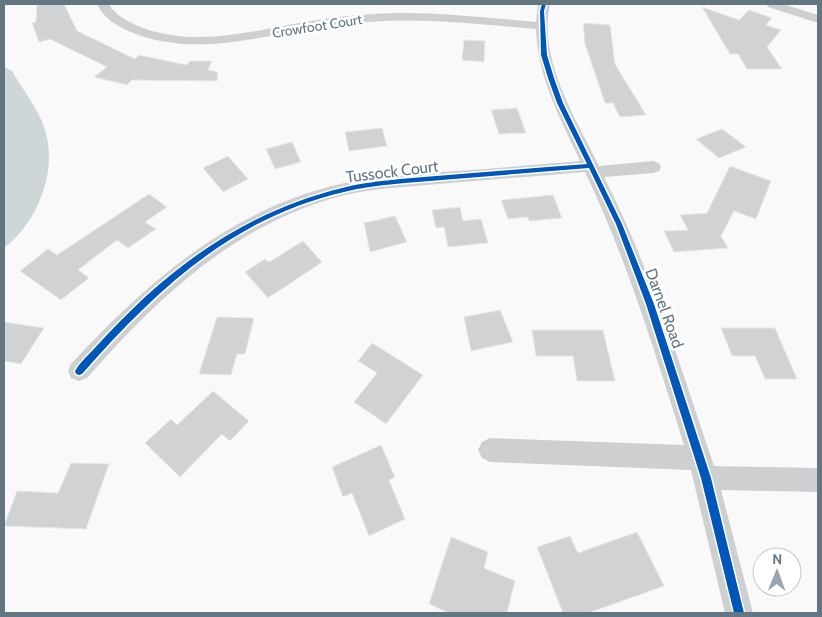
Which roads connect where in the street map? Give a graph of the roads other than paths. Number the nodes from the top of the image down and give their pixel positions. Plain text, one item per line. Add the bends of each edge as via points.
1 (103, 4) edge
2 (544, 4) edge
3 (772, 4) edge
4 (818, 19) edge
5 (543, 26) junction
6 (652, 167) dead end
7 (592, 169) junction
8 (79, 371) dead end
9 (490, 450) dead end
10 (703, 468) junction
11 (818, 480) edge
12 (740, 613) edge

1 - 5 street, Crowfoot Court via 116,20 134,29 182,40 241,38 313,24 397,17
2 - 5 street, Darnel Road
3 - 4 street
5 - 7 street, Darnel Road via 544,55 551,78
6 - 7 street
7 - 8 street, Tussock Court via 392,182 344,190 297,203 251,223 161,285
7 - 10 street, Darnel Road via 619,224 650,304
9 - 10 street
10 - 11 street
10 - 12 street, Darnel Road

